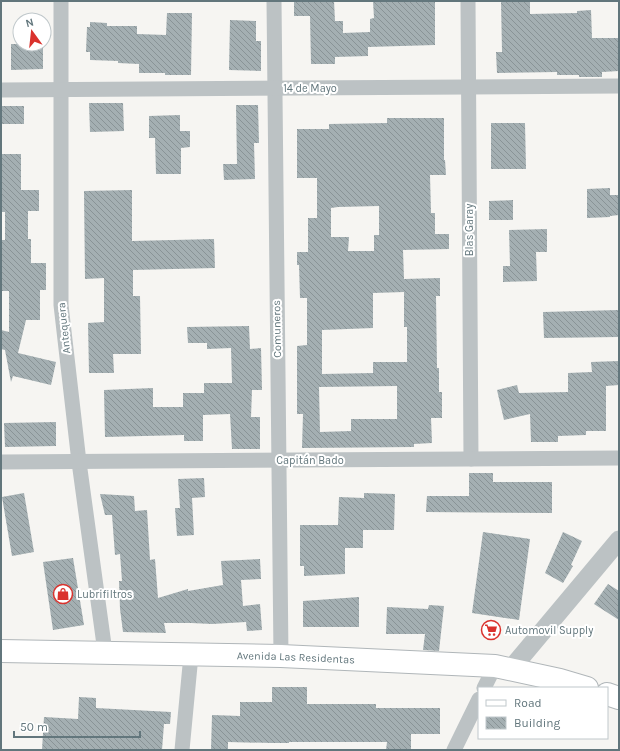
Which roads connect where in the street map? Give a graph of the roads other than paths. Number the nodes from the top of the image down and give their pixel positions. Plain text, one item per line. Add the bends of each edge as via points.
1 (61, 1) edge
2 (274, 1) edge
3 (468, 1) edge
4 (619, 86) edge
5 (468, 87) junction
6 (275, 88) junction
7 (1, 90) edge
8 (61, 90) junction
9 (619, 458) edge
10 (471, 459) junction
11 (279, 460) junction
12 (1, 462) edge
13 (80, 462) junction
14 (619, 540) edge
15 (1, 651) edge
16 (105, 652) junction
17 (191, 655) junction
18 (281, 656) junction
19 (503, 668) junction
20 (485, 687) edge
21 (584, 687) edge
22 (608, 694) edge
23 (619, 698) edge
24 (478, 700) edge
25 (182, 750) edge
26 (454, 750) edge

1 - 8 street, Antequera
2 - 6 street, Comuneros
3 - 5 street, Blas Garay
4 - 5 street, 14 de Mayo
5 - 6 street, 14 de Mayo
5 - 10 street, Blas Garay
6 - 8 street, 14 de Mayo
6 - 11 street, Comuneros
7 - 8 street, 14 de Mayo
8 - 13 street, Antequera via 61,305
9 - 10 street, Capitán Bado
10 - 11 street, Capitán Bado
11 - 13 street, Capitán Bado
11 - 18 street, Comuneros
12 - 13 street, Capitán Bado
13 - 16 street, Antequera
14 - 19 street
15 - 16 main road, Avenida Las Residentas
16 - 17 main road, Avenida Las Residentas
17 - 18 main road, Avenida Las Residentas
17 - 25 street
18 - 19 main road, Avenida Las Residentas
19 - 20 street
19 - 21 main road, Avenida Las Residentas
22 - 23 main road
24 - 26 street

